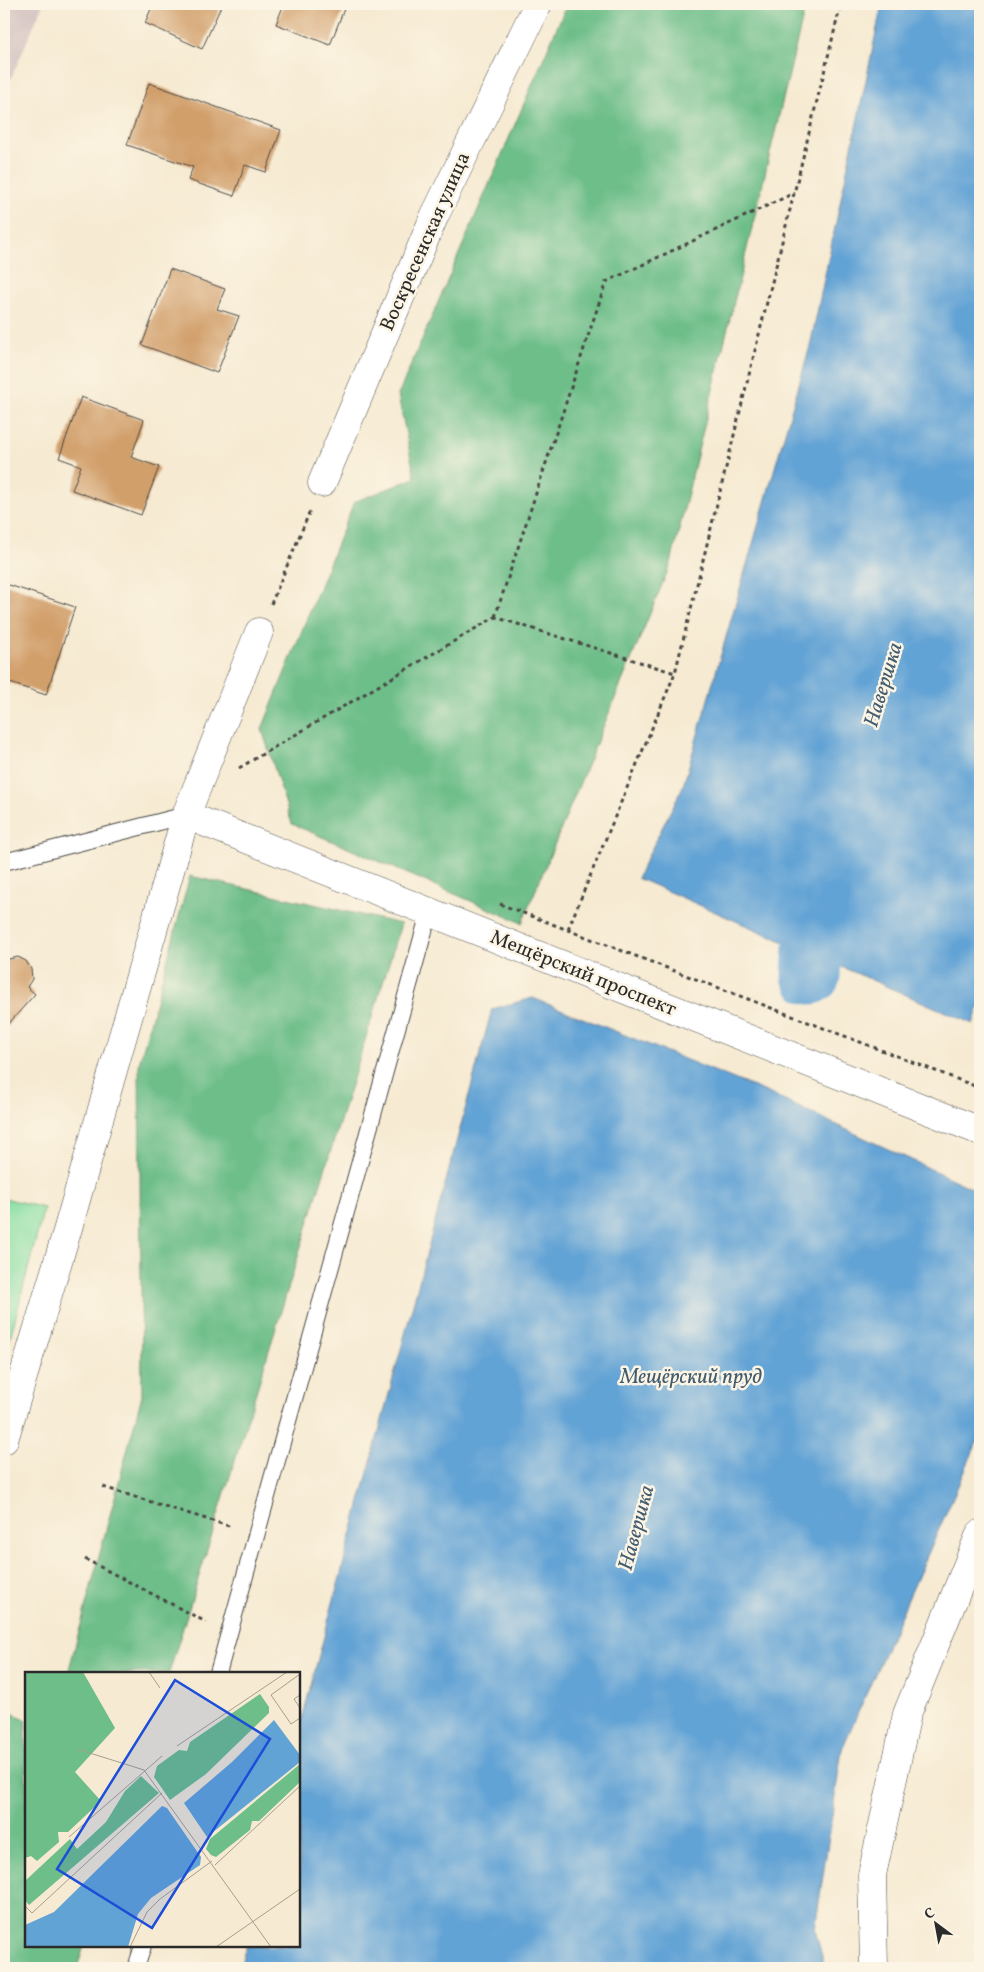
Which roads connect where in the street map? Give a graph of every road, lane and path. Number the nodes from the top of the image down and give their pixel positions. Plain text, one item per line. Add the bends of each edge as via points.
1 (538, 4) edge
2 (841, 4) edge
3 (794, 193) junction
4 (322, 484) joint
5 (495, 617) junction
6 (259, 632) joint
7 (675, 673) junction
8 (238, 768) dead end
9 (186, 815) junction
10 (4, 862) edge
11 (429, 913) junction
12 (980, 1088) edge
13 (980, 1131) edge
14 (4, 1440) edge
15 (103, 1487) dead end
16 (256, 1534) junction
17 (980, 1534) edge
18 (85, 1559) dead end
19 (229, 1634) junction
20 (218, 1672) edge
21 (142, 1947) edge
22 (136, 1968) edge
23 (874, 1968) edge

1 - 4 street, Воскресенская улица via 434,217
2 - 3 path
3 - 5 path via 606,282
3 - 7 path
4 - 6 path
5 - 7 path
5 - 8 path
6 - 9 street
7 - 12 path via 568,929
9 - 10 lane
9 - 11 street, Мещёрский проспект
9 - 14 street
11 - 13 street, Мещёрский проспект
11 - 16 lane
15 - 16 path
16 - 19 lane
17 - 23 street via 907,1714 872,1875
18 - 19 path
19 - 20 lane
21 - 22 lane

